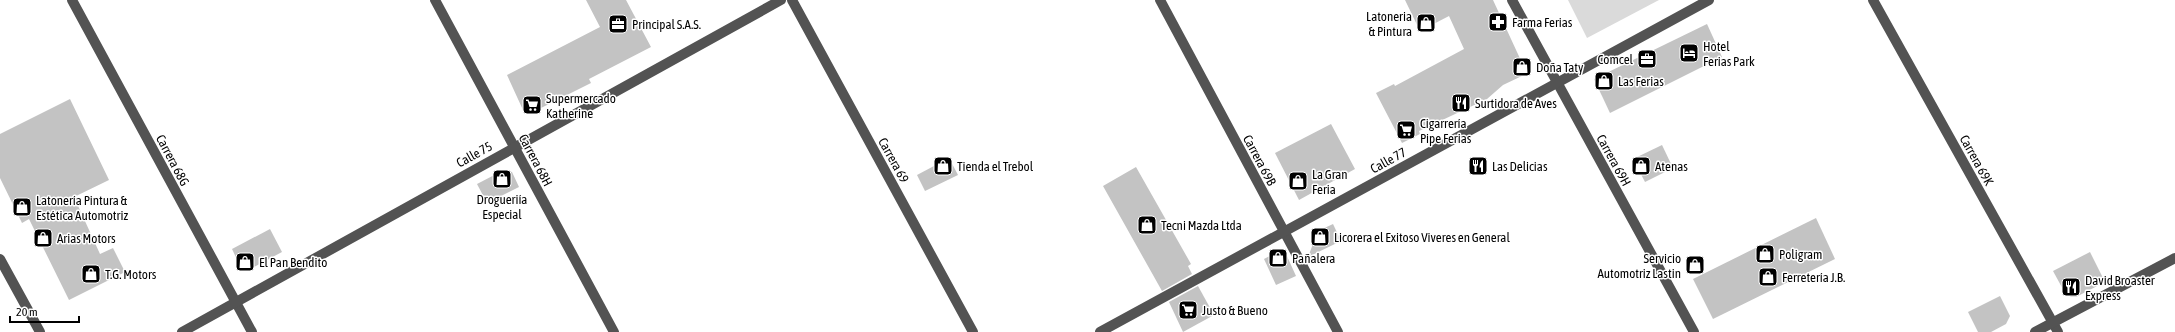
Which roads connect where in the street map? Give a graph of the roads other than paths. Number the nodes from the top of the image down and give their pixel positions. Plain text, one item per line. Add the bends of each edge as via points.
1 (72, 0) edge
2 (435, 0) edge
3 (781, 0) edge
4 (792, 0) edge
5 (1160, 0) edge
6 (1512, 0) edge
7 (1709, 0) edge
8 (1873, 0) edge
9 (1558, 82) junction
10 (514, 146) junction
11 (1284, 232) junction
12 (2175, 258) edge
13 (0, 259) edge
14 (235, 302) junction
15 (2053, 322) junction
16 (40, 332) edge
17 (182, 332) edge
18 (252, 332) edge
19 (614, 332) edge
20 (973, 332) edge
21 (1100, 332) edge
22 (1338, 332) edge
23 (1694, 332) edge
24 (2035, 332) edge
25 (2058, 332) edge

1 - 14 street, Carrera 68G
2 - 10 street, Carrera 68H
3 - 10 street, Calle 75
4 - 20 street, Carrera 69
5 - 11 street, Carrera 69B
6 - 9 street, Carrera 69H
7 - 9 street, Calle 77
8 - 15 street, Carrera 69K
9 - 11 street, Calle 77
9 - 23 street, Carrera 69H
10 - 14 street, Calle 75
10 - 19 street, Carrera 68H
11 - 21 street, Calle 77
11 - 22 street, Carrera 69B
12 - 15 street
13 - 16 street
14 - 17 street, Calle 75
14 - 18 street, Carrera 68G
15 - 24 street
15 - 25 street, Carrera 69K

